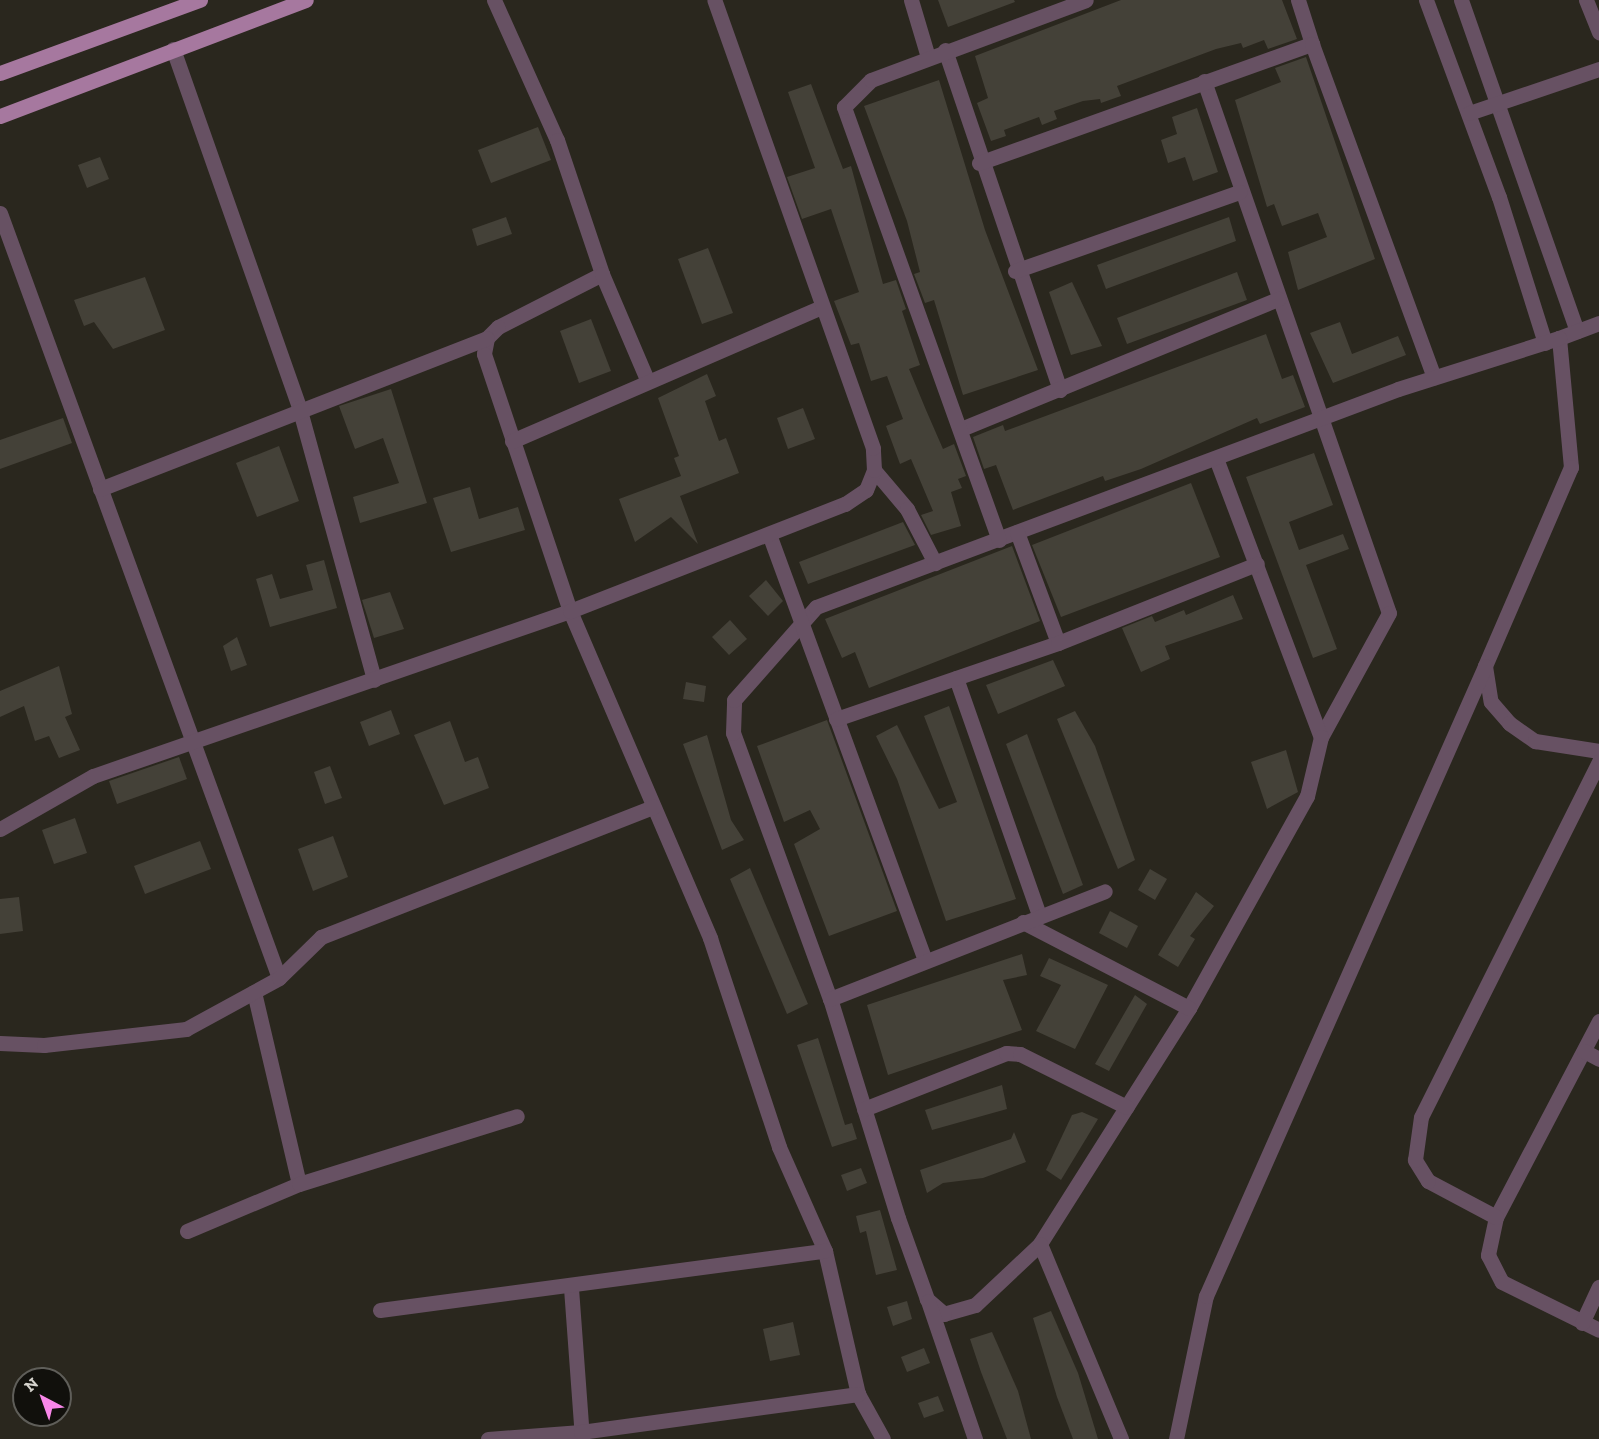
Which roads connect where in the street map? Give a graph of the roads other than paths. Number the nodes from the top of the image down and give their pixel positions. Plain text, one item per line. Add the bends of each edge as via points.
1 (200, 0) edge
2 (306, 0) edge
3 (494, 0) edge
4 (714, 0) edge
5 (911, 0) edge
6 (1086, 0) edge
7 (1298, 0) edge
8 (1426, 0) edge
9 (1461, 0) edge
10 (1586, 0) edge
11 (1599, 32) edge
12 (1312, 44) junction
13 (173, 49) junction
14 (945, 50) junction
15 (928, 57) junction
16 (1599, 69) edge
17 (0, 73) edge
18 (1204, 81) junction
19 (1501, 105) junction
20 (1469, 113) junction
21 (0, 116) edge
22 (979, 163) junction
23 (1239, 192) junction
24 (0, 213) edge
25 (1016, 271) junction
26 (602, 274) junction
27 (1278, 299) junction
28 (820, 308) junction
29 (1599, 323) edge
30 (1577, 331) junction
31 (487, 338) junction
32 (1552, 340) junction
33 (1434, 377) junction
34 (648, 382) junction
35 (1060, 390) junction
36 (299, 407) junction
37 (1324, 418) junction
38 (961, 429) junction
39 (512, 441) junction
40 (1217, 461) junction
41 (874, 470) junction
42 (100, 489) junction
43 (1017, 531) junction
44 (769, 534) junction
45 (999, 540) junction
46 (935, 563) junction
47 (1257, 564) junction
48 (570, 610) junction
49 (799, 622) junction
50 (1058, 643) junction
51 (1485, 666) junction
52 (956, 678) junction
53 (374, 680) junction
54 (836, 719) junction
55 (1321, 737) junction
56 (192, 743) junction
57 (1599, 752) edge
58 (1599, 761) edge
59 (653, 807) junction
60 (0, 829) edge
61 (1105, 891) dead end
62 (1039, 915) junction
63 (1023, 922) junction
64 (924, 958) junction
65 (279, 978) junction
66 (254, 992) junction
67 (830, 999) junction
68 (1189, 1008) junction
69 (1599, 1022) edge
70 (0, 1043) edge
71 (1584, 1051) junction
72 (1599, 1059) edge
73 (1127, 1107) junction
74 (864, 1109) junction
75 (517, 1116) dead end
76 (299, 1184) junction
77 (1496, 1217) junction
78 (187, 1231) dead end
79 (1040, 1244) junction
80 (825, 1251) junction
81 (1599, 1287) edge
82 (571, 1288) junction
83 (927, 1299) junction
84 (380, 1310) dead end
85 (1582, 1323) junction
86 (1599, 1330) edge
87 (858, 1394) junction
88 (581, 1436) edge
89 (488, 1439) edge
90 (883, 1439) edge
91 (975, 1439) edge
92 (1121, 1439) edge
93 (1176, 1439) edge

1 - 17 main road
2 - 13 main road
3 - 26 street via 556,140
4 - 28 street
5 - 15 street
6 - 14 street
7 - 12 street
8 - 20 street
9 - 19 street
10 - 11 street
12 - 18 street
12 - 33 street
13 - 21 main road
13 - 36 street
14 - 15 street
14 - 22 street
15 - 38 street via 871,80 844,107
16 - 19 street
18 - 22 street
18 - 23 street
19 - 20 street
19 - 30 street
20 - 32 street
22 - 25 street
23 - 25 street
23 - 27 street
24 - 42 street
25 - 35 street
26 - 31 street via 498,327
26 - 34 street
27 - 35 street
27 - 37 street
28 - 34 street
28 - 41 street via 873,448
29 - 30 street
30 - 32 street
31 - 36 street
31 - 39 street via 484,354
32 - 33 street
32 - 51 street via 1570,467
33 - 37 street
34 - 39 street
35 - 38 street
36 - 42 street
36 - 53 street
37 - 40 street
37 - 55 street via 1389,613
38 - 45 street
39 - 48 street
40 - 43 street
40 - 47 street
41 - 44 street via 866,490 845,504
41 - 46 street via 907,509
42 - 56 street
43 - 45 street
43 - 50 street
44 - 48 street
44 - 49 street
45 - 46 street
46 - 49 street via 816,607
47 - 50 street
47 - 55 street
48 - 53 street
48 - 59 street
49 - 54 street
49 - 67 street via 734,700 733,733
50 - 52 street
51 - 57 street via 1491,702 1509,723 1535,741
51 - 93 street via 1206,1296
52 - 54 street
52 - 62 street
53 - 56 street
54 - 64 street
55 - 68 street via 1307,796
56 - 60 street via 93,776
56 - 65 street
58 - 77 street via 1421,1117 1415,1160 1428,1180
59 - 65 street via 321,937
59 - 80 street via 710,938 779,1148
61 - 62 street
62 - 63 street
63 - 64 street
63 - 68 street
64 - 67 street
65 - 66 street
66 - 70 street via 186,1029 44,1045
66 - 76 street
67 - 74 street
68 - 73 street
69 - 71 street
71 - 72 street
71 - 77 street
73 - 74 street via 1020,1054 1006,1053
73 - 79 street
74 - 83 street
75 - 76 street
76 - 78 street
77 - 85 street via 1488,1255 1502,1282
79 - 83 street via 975,1305 944,1314
79 - 92 street
80 - 82 street
80 - 87 street
81 - 85 street
82 - 84 street
82 - 88 street
83 - 91 street
85 - 86 street
87 - 88 street
87 - 90 street
88 - 89 street

